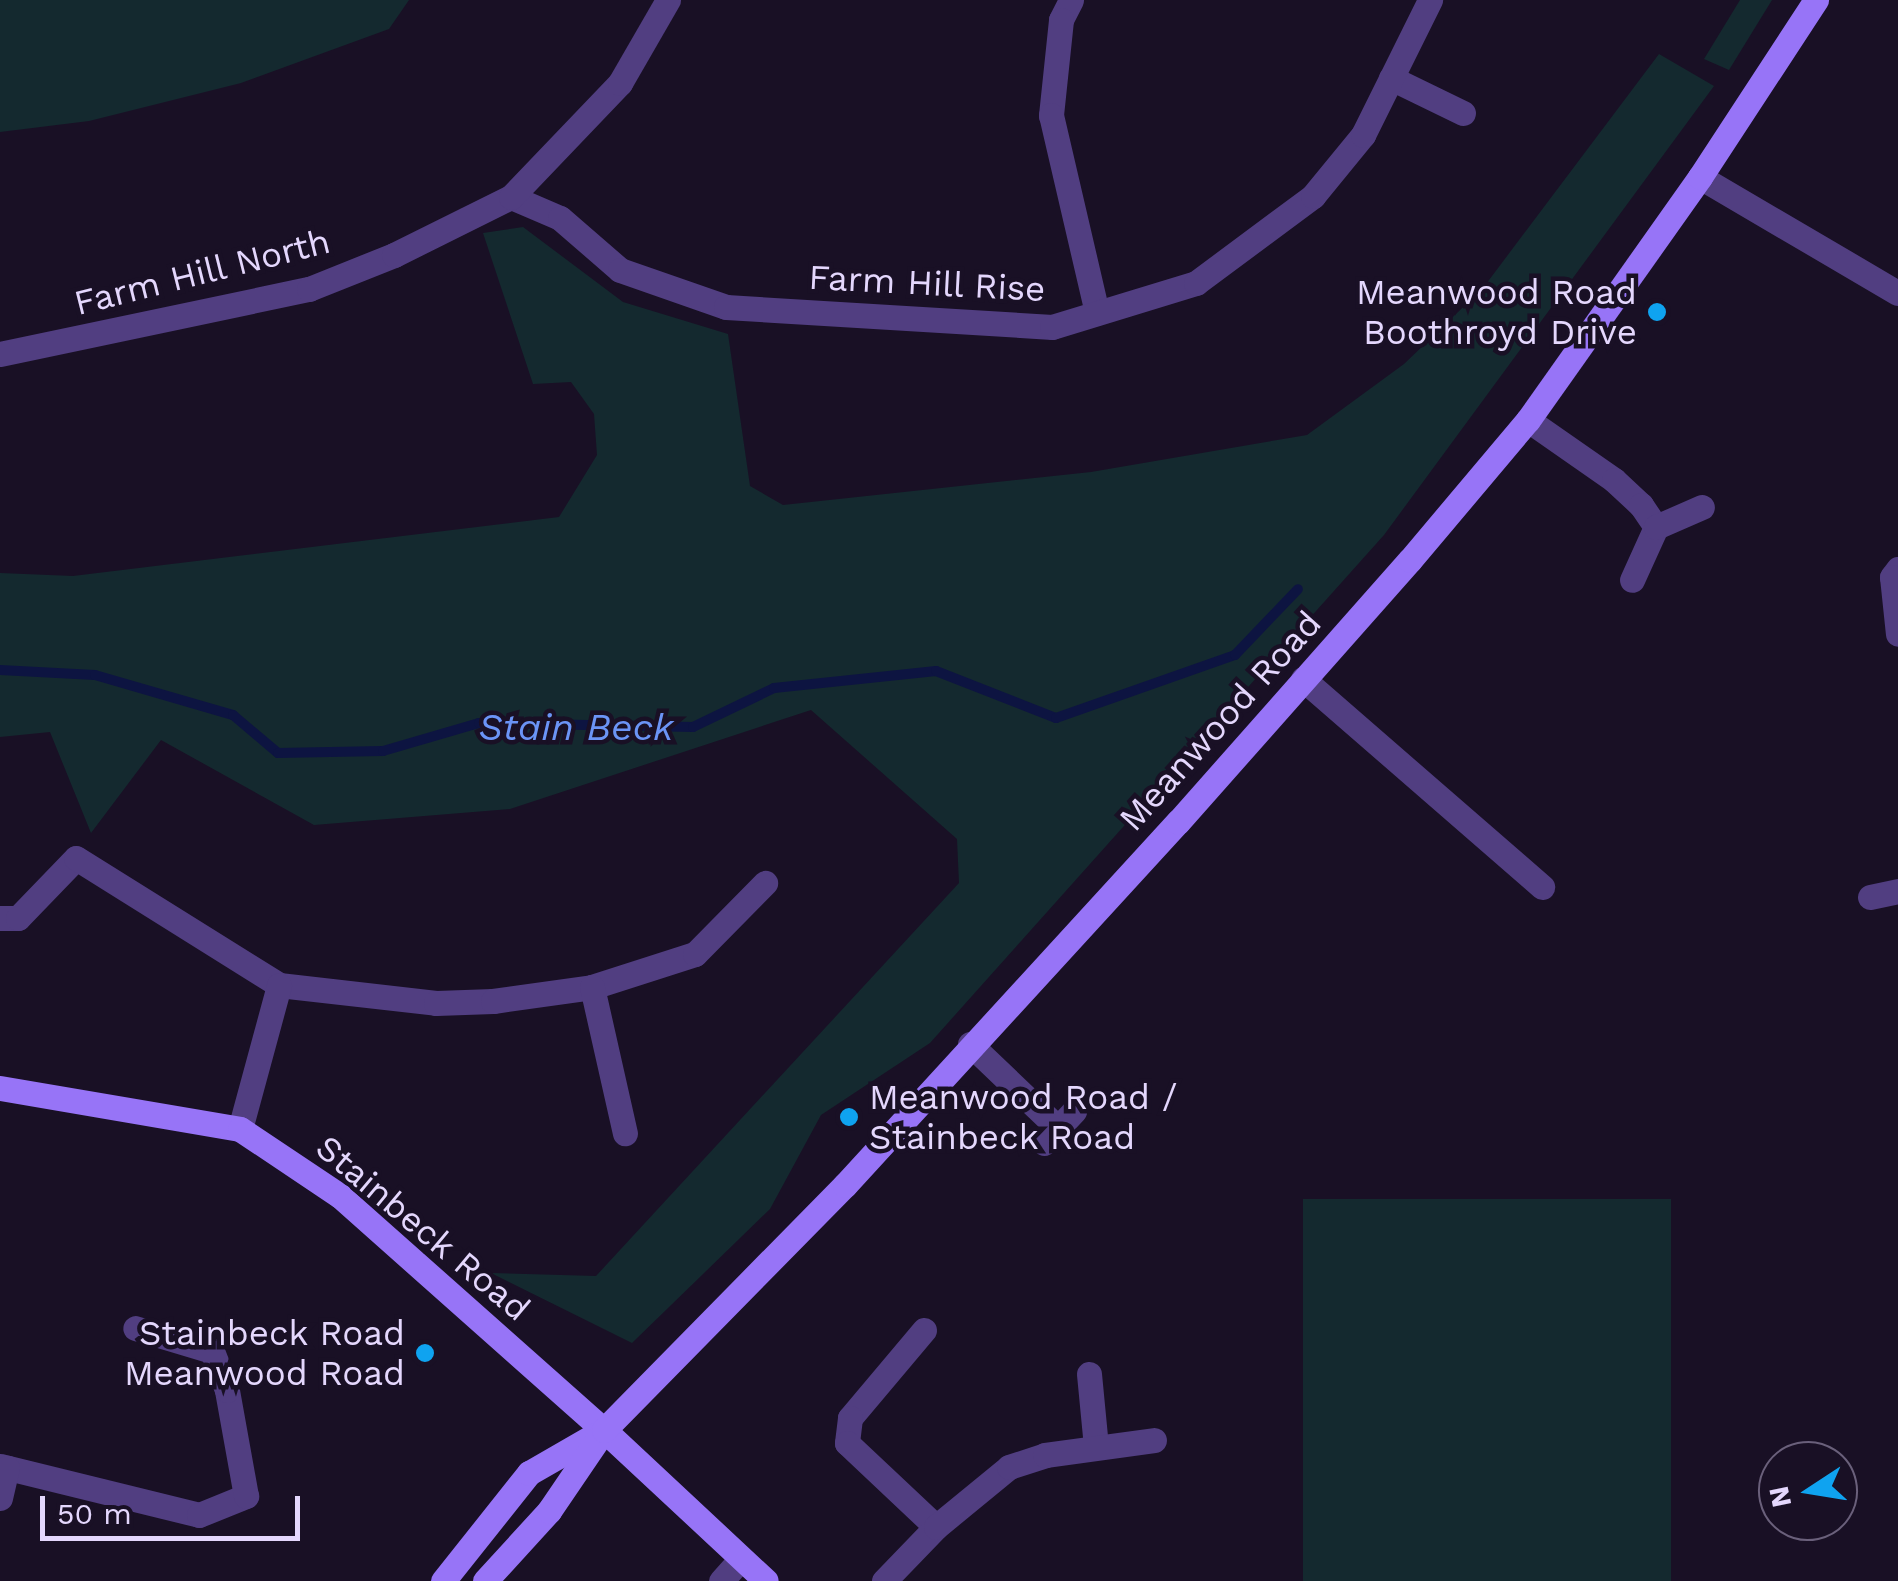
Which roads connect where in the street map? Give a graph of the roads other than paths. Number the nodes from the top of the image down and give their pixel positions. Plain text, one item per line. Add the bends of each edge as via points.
1 (668, 0) edge
2 (1071, 0) edge
3 (1430, 0) edge
4 (1816, 0) edge
5 (1391, 78) junction
6 (1462, 113) dead end
7 (1700, 177) junction
8 (511, 197) junction
9 (1898, 293) edge
10 (1097, 313) junction
11 (0, 354) edge
12 (1528, 420) junction
13 (1702, 507) dead end
14 (1656, 527) junction
15 (1898, 569) edge
16 (1632, 580) dead end
17 (1898, 634) edge
18 (1304, 679) junction
19 (764, 883) dead end
20 (1542, 886) dead end
21 (1898, 891) edge
22 (1870, 897) dead end
23 (0, 918) edge
24 (280, 985) junction
25 (592, 987) junction
26 (970, 1044) junction
27 (0, 1088) edge
28 (1059, 1127) dead end
29 (240, 1129) junction
30 (625, 1133) dead end
31 (135, 1328) dead end
32 (924, 1330) dead end
33 (1089, 1374) dead end
34 (604, 1430) junction
35 (1154, 1440) dead end
36 (1096, 1447) junction
37 (4, 1467) edge
38 (0, 1498) edge
39 (936, 1526) junction
40 (742, 1559) junction
41 (443, 1581) edge
42 (486, 1581) edge
43 (722, 1581) edge
44 (766, 1581) edge
45 (884, 1581) edge

1 - 8 street, Farm Hill North via 620,83
2 - 10 street via 1060,20 1051,115
3 - 5 street, Farm Hill Rise
4 - 7 street, Meanwood Road
5 - 6 street
5 - 10 street, Farm Hill Rise via 1363,134 1314,196 1196,283
7 - 9 street
7 - 12 street, Meanwood Road
8 - 10 street, Farm Hill Rise via 560,218 620,270 726,307 1052,328
8 - 11 street, Farm Hill North via 309,289
12 - 14 street via 1614,480
12 - 18 street, Meanwood Road
13 - 14 street
14 - 16 street
15 - 17 street via 1892,577
18 - 20 street
18 - 26 street, Meanwood Road
19 - 25 street via 695,954
21 - 22 street
23 - 24 street via 18,918 76,858
24 - 25 street via 436,1002
24 - 29 street
25 - 30 street
26 - 28 street
26 - 34 street, Meanwood Road via 799,1234
27 - 29 street, Stainbeck Road
29 - 34 street, Stainbeck Road via 340,1196
31 - 37 street via 212,1351 227,1390 246,1496 198,1515
32 - 39 street via 850,1418 847,1443
33 - 36 street
34 - 40 street, Stainbeck Road
34 - 41 street, Meanwood Road via 528,1473
34 - 42 street, Meanwood Road via 548,1511
35 - 36 street
36 - 39 street via 1008,1467
37 - 38 street
39 - 45 street
40 - 43 street
40 - 44 street, Stainbeck Road

